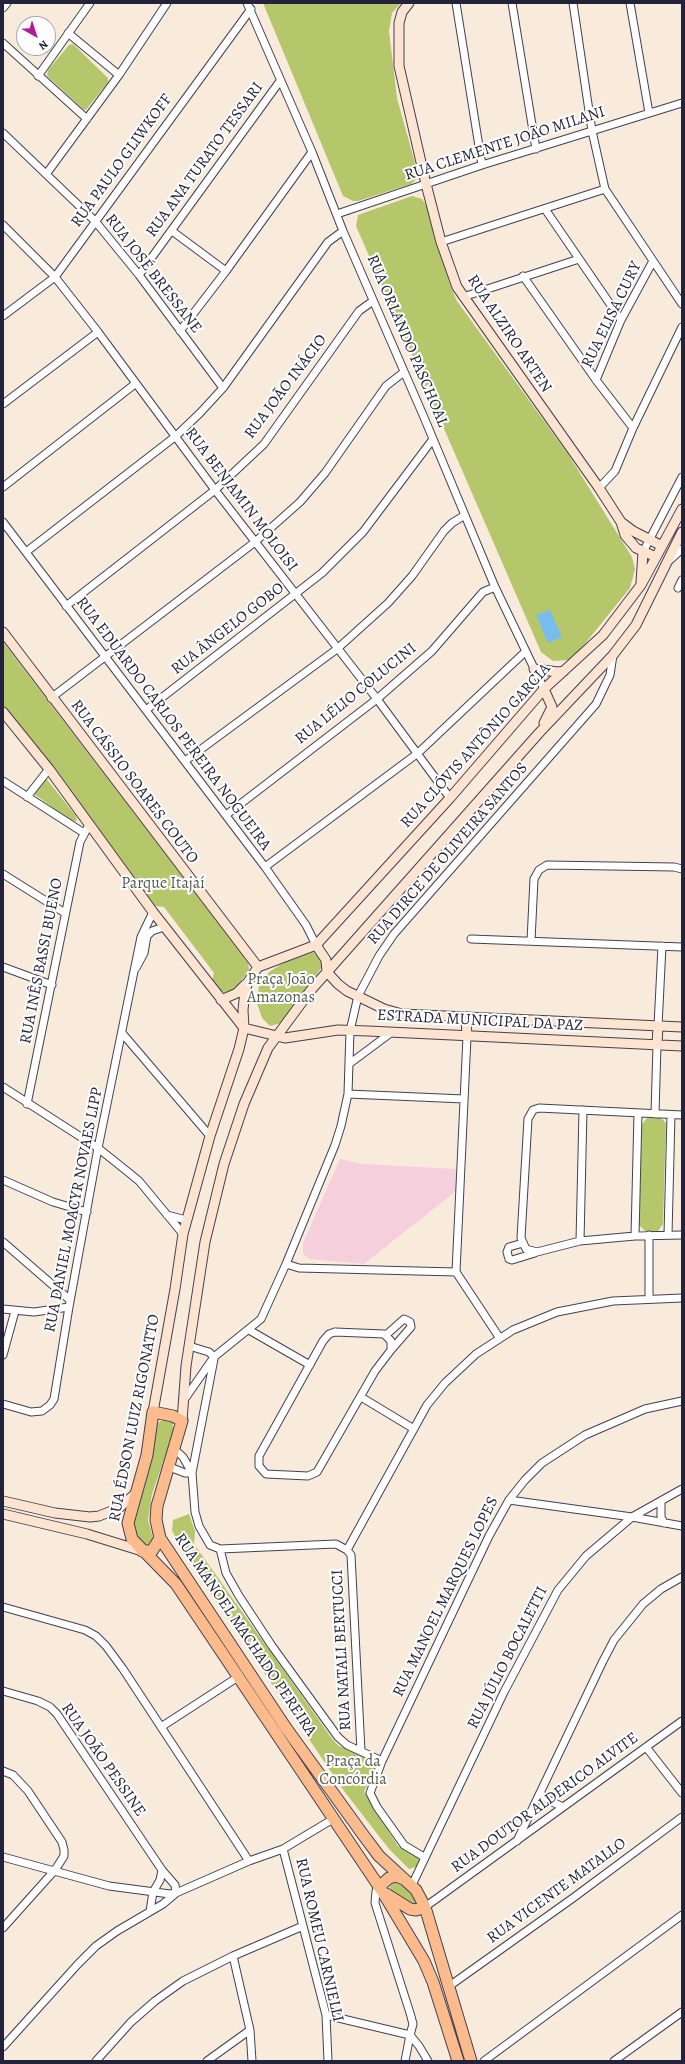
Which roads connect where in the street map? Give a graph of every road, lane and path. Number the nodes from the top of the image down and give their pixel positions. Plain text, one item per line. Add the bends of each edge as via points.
1 (7, 3) edge
2 (90, 3) edge
3 (167, 3) edge
4 (409, 3) edge
5 (456, 3) edge
6 (512, 3) edge
7 (573, 3) edge
8 (630, 3) edge
9 (249, 6) edge
10 (3, 8) edge
11 (68, 33) junction
12 (3, 43) edge
13 (119, 74) junction
14 (38, 76) junction
15 (280, 81) junction
16 (682, 103) edge
17 (649, 114) junction
18 (87, 119) junction
19 (592, 131) junction
20 (3, 133) edge
21 (536, 149) junction
22 (312, 152) junction
23 (482, 166) junction
24 (47, 173) junction
25 (426, 184) junction
26 (605, 189) junction
27 (545, 209) junction
28 (337, 214) junction
29 (95, 221) junction
30 (3, 225) edge
31 (172, 231) junction
32 (343, 231) junction
33 (441, 242) junction
34 (579, 259) junction
35 (653, 261) junction
36 (226, 271) junction
37 (139, 275) junction
38 (523, 276) junction
39 (55, 277) junction
40 (463, 297) junction
41 (373, 301) junction
42 (682, 304) edge
43 (3, 316) edge
44 (621, 320) junction
45 (682, 327) edge
46 (180, 331) junction
47 (98, 332) junction
48 (404, 372) junction
49 (596, 380) junction
50 (135, 384) junction
51 (223, 388) junction
52 (3, 404) edge
53 (633, 428) junction
54 (176, 436) junction
55 (434, 439) junction
56 (682, 477) edge
57 (3, 487) edge
58 (599, 488) junction
59 (215, 490) junction
60 (682, 509) edge
61 (465, 515) junction
62 (3, 522) edge
63 (621, 522) junction
64 (682, 532) edge
65 (649, 540) junction
66 (255, 542) junction
67 (679, 546) edge
68 (663, 549) junction
69 (26, 552) junction
70 (643, 552) junction
71 (656, 557) junction
72 (667, 563) junction
73 (682, 580) edge
74 (641, 585) junction
75 (495, 587) junction
76 (678, 588) dead end
77 (295, 594) junction
78 (66, 606) junction
79 (3, 632) edge
80 (337, 648) junction
81 (525, 652) junction
82 (613, 655) junction
83 (104, 658) junction
84 (534, 669) junction
85 (564, 671) junction
86 (544, 689) junction
87 (51, 698) junction
88 (376, 699) junction
89 (146, 710) junction
90 (3, 712) edge
91 (539, 733) junction
92 (418, 753) junction
93 (185, 761) junction
94 (49, 769) junction
95 (3, 781) edge
96 (27, 797) junction
97 (450, 798) junction
98 (226, 815) junction
99 (89, 825) junction
100 (84, 833) junction
101 (265, 867) junction
102 (682, 869) edge
103 (3, 874) edge
104 (153, 912) junction
105 (65, 913) junction
106 (164, 926) junction
107 (471, 939) dead end
108 (531, 941) junction
109 (316, 945) junction
110 (662, 946) junction
111 (682, 947) edge
112 (3, 967) edge
113 (258, 967) junction
114 (134, 970) junction
115 (327, 972) junction
116 (248, 982) junction
117 (52, 985) junction
118 (358, 996) junction
119 (221, 1000) junction
120 (466, 1018) junction
121 (658, 1026) junction
122 (682, 1027) edge
123 (244, 1028) junction
124 (350, 1031) junction
125 (392, 1032) junction
126 (122, 1033) junction
127 (277, 1035) junction
128 (467, 1037) junction
129 (657, 1045) junction
130 (682, 1046) edge
131 (349, 1064) junction
132 (3, 1087) edge
133 (348, 1094) junction
134 (464, 1099) junction
135 (27, 1104) junction
136 (583, 1110) junction
137 (638, 1113) junction
138 (655, 1114) junction
139 (671, 1115) junction
140 (682, 1115) edge
141 (201, 1123) junction
142 (214, 1125) junction
143 (210, 1136) junction
144 (98, 1148) junction
145 (3, 1180) edge
146 (88, 1212) junction
147 (168, 1215) junction
148 (186, 1220) junction
149 (182, 1234) junction
150 (649, 1235) junction
151 (668, 1235) junction
152 (682, 1235) edge
153 (635, 1236) junction
154 (580, 1240) junction
155 (3, 1242) edge
156 (522, 1243) junction
157 (537, 1252) junction
158 (286, 1264) junction
159 (456, 1272) junction
160 (682, 1298) edge
161 (649, 1299) junction
162 (69, 1303) junction
163 (3, 1308) edge
164 (14, 1311) junction
165 (249, 1330) junction
166 (386, 1335) junction
167 (499, 1337) junction
168 (189, 1346) junction
169 (391, 1350) junction
170 (3, 1355) edge
171 (214, 1357) junction
172 (310, 1365) junction
173 (361, 1397) junction
174 (184, 1400) junction
175 (682, 1400) edge
176 (3, 1404) edge
177 (153, 1412) junction
178 (182, 1421) junction
179 (414, 1429) junction
180 (172, 1448) junction
181 (167, 1466) junction
182 (192, 1473) junction
183 (682, 1489) edge
184 (138, 1490) junction
185 (509, 1500) junction
186 (3, 1501) edge
187 (661, 1501) junction
188 (55, 1513) junction
189 (3, 1514) edge
190 (632, 1517) junction
191 (664, 1523) junction
192 (53, 1526) junction
193 (682, 1526) edge
194 (160, 1538) junction
195 (220, 1549) junction
196 (142, 1550) junction
197 (346, 1550) junction
198 (682, 1577) edge
199 (3, 1607) edge
200 (238, 1677) junction
201 (3, 1691) edge
202 (682, 1721) edge
203 (162, 1727) junction
204 (646, 1747) junction
205 (361, 1751) junction
206 (382, 1761) junction
207 (3, 1771) edge
208 (682, 1793) edge
209 (541, 1794) junction
210 (563, 1807) junction
211 (682, 1817) edge
212 (333, 1819) junction
213 (354, 1821) junction
214 (517, 1841) junction
215 (283, 1849) junction
216 (3, 1857) edge
217 (424, 1857) junction
218 (249, 1862) junction
219 (55, 1870) junction
220 (162, 1870) junction
221 (408, 1882) junction
222 (381, 1889) junction
223 (153, 1892) junction
224 (176, 1893) junction
225 (425, 1907) junction
226 (150, 1911) junction
227 (682, 1915) edge
228 (303, 1926) junction
229 (3, 1928) edge
230 (233, 1956) junction
231 (448, 1987) junction
232 (682, 2012) edge
233 (326, 2015) junction
234 (250, 2030) junction
235 (410, 2035) junction
236 (3, 2047) edge
237 (96, 2061) edge
238 (207, 2061) edge
239 (252, 2061) edge
240 (328, 2061) edge
241 (405, 2061) edge
242 (428, 2061) edge
243 (458, 2061) edge
244 (470, 2061) edge
245 (484, 2061) edge
246 (614, 2061) edge

1 - 10 street
2 - 11 street
3 - 13 street
4 - 25 street, RUA ALZIRO ARTEN via 402,12 399,23 399,66
5 - 23 street
6 - 21 street
7 - 19 street
8 - 17 street
9 - 15 street, RUA ORLANDO PASCHOAL
9 - 29 street, RUA PAULO GLIWKOFF
11 - 13 street
11 - 14 street
12 - 14 street
13 - 18 street
14 - 18 street
15 - 22 street, RUA ORLANDO PASCHOAL
15 - 31 street, RUA ANA TURATO TESSARI
16 - 17 street, RUA CLEMENTE JOÃO MILANI
17 - 19 street, RUA CLEMENTE JOÃO MILANI
18 - 24 street
19 - 21 street, RUA CLEMENTE JOÃO MILANI
19 - 26 street
20 - 24 street, RUA JOSÉ BRESSANE
21 - 23 street, RUA CLEMENTE JOÃO MILANI
22 - 28 street, RUA ORLANDO PASCHOAL
22 - 36 street
23 - 25 street, RUA CLEMENTE JOÃO MILANI
24 - 29 street, RUA JOSÉ BRESSANE
25 - 28 street, RUA CLEMENTE JOÃO MILANI
25 - 33 street, RUA ALZIRO ARTEN
26 - 27 street
26 - 35 street
27 - 33 street
27 - 34 street
28 - 32 street, RUA ORLANDO PASCHOAL
29 - 37 street, RUA JOSÉ BRESSANE
29 - 39 street, RUA PAULO GLIWKOFF
30 - 39 street, RUA BENJAMIN MOLOISI
31 - 36 street
31 - 37 street, RUA ANA TURATO TESSARI
32 - 41 street, RUA ORLANDO PASCHOAL
32 - 51 street via 328,242
33 - 40 street, RUA ALZIRO ARTEN
34 - 38 street
34 - 44 street
35 - 42 street
35 - 44 street, RUA ELISA CURY
36 - 46 street
37 - 46 street, RUA JOSÉ BRESSANE
38 - 40 street
38 - 49 street
39 - 43 street, RUA PAULO GLIWKOFF
39 - 47 street, RUA BENJAMIN MOLOISI
40 - 58 street, RUA ALZIRO ARTEN
41 - 48 street, RUA ORLANDO PASCHOAL
41 - 59 street, RUA JOÃO INÁCIO via 359,311 264,444
44 - 49 street, RUA ELISA CURY
45 - 53 street
46 - 51 street, RUA JOSÉ BRESSANE
47 - 50 street, RUA BENJAMIN MOLOISI
47 - 52 street
48 - 55 street, RUA ORLANDO PASCHOAL
48 - 66 street via 386,386 312,489
49 - 53 street
50 - 54 street, RUA BENJAMIN MOLOISI
50 - 57 street
51 - 54 street
53 - 58 street via 615,471
54 - 59 street, RUA BENJAMIN MOLOISI
54 - 69 street
55 - 61 street, RUA ORLANDO PASCHOAL
55 - 77 street, RUA ÂNGELO GOBO via 363,532 322,573
56 - 65 street
58 - 63 street, RUA ALZIRO ARTEN
59 - 66 street, RUA BENJAMIN MOLOISI
59 - 78 street, RUA JOÃO INÁCIO
60 - 68 street, RUA CLÓVIS ANTÔNIO GARCIA
61 - 75 street, RUA ORLANDO PASCHOAL
61 - 80 street via 444,531 412,576 388,603
62 - 69 street, RUA EDUARDO CARLOS PEREIRA NOGUEIRA
63 - 65 street, RUA ALZIRO ARTEN
63 - 70 street, RUA ALZIRO ARTEN via 625,535
64 - 67 street
65 - 68 street, RUA ALZIRO ARTEN
65 - 70 street
66 - 77 street, RUA BENJAMIN MOLOISI
66 - 83 street
67 - 68 street
67 - 72 street
68 - 71 street, RUA CLÓVIS ANTÔNIO GARCIA
68 - 72 street
69 - 78 street, RUA EDUARDO CARLOS PEREIRA NOGUEIRA
70 - 71 street, RUA ALZIRO ARTEN
70 - 74 street
71 - 74 street, RUA CLÓVIS ANTÔNIO GARCIA
72 - 82 street via 636,625
73 - 76 street
74 - 85 street, RUA CLÓVIS ANTÔNIO GARCIA via 613,624
75 - 81 street, RUA ORLANDO PASCHOAL
75 - 88 street, RUA LÉLIO COLUCINI via 483,592 432,651
77 - 80 street, RUA BENJAMIN MOLOISI
77 - 89 street, RUA ÂNGELO GOBO
78 - 83 street, RUA EDUARDO CARLOS PEREIRA NOGUEIRA
79 - 87 street, RUA CÁSSIO SOARES COUTO
80 - 88 street, RUA BENJAMIN MOLOISI
80 - 93 street
81 - 84 street, RUA ORLANDO PASCHOAL
81 - 92 street
82 - 91 street
82 - 118 street, RUA DIRCE DE OLIVEIRA SANTOS via 610,675 596,704 394,934
83 - 87 street
83 - 89 street, RUA EDUARDO CARLOS PEREIRA NOGUEIRA
84 - 85 street
84 - 86 street, RUA ORLANDO PASCHOAL
85 - 86 street, RUA CLÓVIS ANTÔNIO GARCIA
86 - 91 street via 552,707
86 - 97 street, RUA CLÓVIS ANTÔNIO GARCIA
87 - 113 street, RUA CÁSSIO SOARES COUTO
88 - 92 street, RUA BENJAMIN MOLOISI
88 - 98 street, RUA LÉLIO COLUCINI
89 - 93 street, RUA EDUARDO CARLOS PEREIRA NOGUEIRA
90 - 94 street
91 - 115 street
92 - 97 street, RUA BENJAMIN MOLOISI
92 - 101 street
93 - 98 street, RUA EDUARDO CARLOS PEREIRA NOGUEIRA
94 - 96 street
94 - 99 street
95 - 96 street
96 - 100 street
97 - 109 street, RUA CLÓVIS ANTÔNIO GARCIA
98 - 101 street, RUA EDUARDO CARLOS PEREIRA NOGUEIRA
99 - 100 street, RUA INÊS BASSI BUENO
99 - 104 street
100 - 105 street, RUA INÊS BASSI BUENO
101 - 109 street, RUA EDUARDO CARLOS PEREIRA NOGUEIRA via 306,925
102 - 108 street via 546,865 534,879
103 - 105 street
104 - 106 street
104 - 114 street, RUA DANIEL MOACYR NOVAES LIPP via 143,930
105 - 117 street, RUA INÊS BASSI BUENO
106 - 114 street, RUA DANIEL MOACYR NOVAES LIPP via 152,931 148,936 144,953
106 - 119 street
107 - 108 street
108 - 110 street
109 - 113 street, RUA CLÓVIS ANTÔNIO GARCIA
109 - 115 street via 326,960
110 - 111 street
110 - 121 street
112 - 117 street
113 - 116 street
114 - 126 street, RUA DANIEL MOACYR NOVAES LIPP
115 - 118 street, ESTRADA MUNICIPAL DA PAZ via 343,988
115 - 127 street, RUA MANOEL MACHADO PEREIRA
116 - 119 street via 237,993
116 - 123 street, RUA ÉDSON LUIZ RIGONATTO via 243,1004
117 - 135 street, RUA INÊS BASSI BUENO
118 - 120 street, ESTRADA MUNICIPAL DA PAZ via 384,1009 402,1014
118 - 124 street, RUA DIRCE DE OLIVEIRA SANTOS
119 - 123 street
120 - 121 street, ESTRADA MUNICIPAL DA PAZ
120 - 128 street
121 - 122 street, ESTRADA MUNICIPAL DA PAZ
121 - 129 street
123 - 127 street, ESTRADA MUNICIPAL DA PAZ
123 - 142 street, RUA ÉDSON LUIZ RIGONATTO
124 - 125 street, ESTRADA MUNICIPAL DA PAZ
124 - 127 street, ESTRADA MUNICIPAL DA PAZ via 338,1030 294,1038
124 - 131 street, RUA DIRCE DE OLIVEIRA SANTOS
125 - 128 street, ESTRADA MUNICIPAL DA PAZ
125 - 131 street
126 - 141 street
126 - 144 street, RUA DANIEL MOACYR NOVAES LIPP
127 - 168 street, RUA MANOEL MACHADO PEREIRA via 253,1079 224,1164 205,1242
128 - 129 street, ESTRADA MUNICIPAL DA PAZ
128 - 134 street
129 - 130 street, ESTRADA MUNICIPAL DA PAZ
129 - 138 street
131 - 133 street, RUA DIRCE DE OLIVEIRA SANTOS
132 - 135 street
133 - 134 street
133 - 158 street, RUA DIRCE DE OLIVEIRA SANTOS via 335,1145
134 - 159 street
135 - 144 street
136 - 137 street
136 - 154 street
136 - 156 street via 538,1108 530,1114
137 - 138 street
137 - 153 street
138 - 139 street
139 - 140 street
139 - 151 street
141 - 142 street
141 - 143 street
142 - 143 street, RUA ÉDSON LUIZ RIGONATTO
143 - 148 street, RUA ÉDSON LUIZ RIGONATTO
144 - 146 street, RUA DANIEL MOACYR NOVAES LIPP
144 - 147 street via 139,1181
145 - 146 street via 53,1202
146 - 162 street, RUA DANIEL MOACYR NOVAES LIPP
147 - 148 street
147 - 149 street
148 - 149 street, RUA ÉDSON LUIZ RIGONATTO
149 - 177 street, RUA ÉDSON LUIZ RIGONATTO
150 - 151 street
150 - 153 street
150 - 161 street
151 - 152 street
153 - 154 street
154 - 157 street
155 - 162 street
156 - 157 street via 530,1251
156 - 157 street via 509,1247 507,1252 510,1259
158 - 159 street via 299,1268
158 - 165 street, RUA DIRCE DE OLIVEIRA SANTOS via 260,1319
159 - 167 street
160 - 161 street
161 - 167 street via 576,1307 542,1317
162 - 164 street via 34,1312
162 - 176 street, RUA DANIEL MOACYR NOVAES LIPP via 54,1399 42,1411 31,1412
163 - 164 street
164 - 170 street
165 - 171 street, RUA DIRCE DE OLIVEIRA SANTOS
165 - 172 street
166 - 169 street via 391,1341
166 - 169 street via 404,1319 410,1322 411,1327
166 - 172 street via 332,1333 324,1338
167 - 179 street via 470,1359 445,1383 427,1405
168 - 171 street via 209,1352
168 - 174 street, RUA MANOEL MACHADO PEREIRA
169 - 173 street via 375,1371
171 - 174 street, RUA DIRCE DE OLIVEIRA SANTOS
171 - 182 street, RUA MANOEL MACHADO PEREIRA
172 - 173 street via 259,1456 258,1466 266,1474 314,1474
173 - 179 street
174 - 178 street, RUA MANOEL MACHADO PEREIRA
175 - 185 street, RUA MANOEL MARQUES LOPES via 645,1409 585,1435 542,1463
177 - 178 main road via 173,1416
177 - 184 main road, RUA ÉDSON LUIZ RIGONATTO via 147,1455
178 - 180 main road, RUA MANOEL MACHADO PEREIRA
179 - 197 street
180 - 181 main road, RUA MANOEL MACHADO PEREIRA
180 - 182 street, RUA MANOEL MACHADO PEREIRA via 183,1457
181 - 182 street via 185,1474
181 - 194 main road, RUA MANOEL MACHADO PEREIRA via 157,1506 156,1520
182 - 195 street, RUA MANOEL MACHADO PEREIRA via 194,1506 200,1526 210,1545
183 - 187 street, RUA JÚLIO BOCALETTI
184 - 188 street via 119,1508 98,1516
184 - 196 main road, RUA ÉDSON LUIZ RIGONATTO via 128,1523 132,1539
185 - 190 street
185 - 206 street, RUA MANOEL MARQUES LOPES via 489,1536
186 - 188 street
187 - 190 street, RUA JÚLIO BOCALETTI
187 - 191 street via 661,1517
188 - 192 street
189 - 192 street
190 - 191 street
190 - 217 street, RUA JÚLIO BOCALETTI via 586,1556 558,1590 504,1692
191 - 193 street
192 - 196 street
194 - 196 main road via 152,1551
194 - 213 main road, RUA MANOEL MACHADO PEREIRA via 286,1728
195 - 197 street via 336,1544
195 - 205 street, RUA MANOEL MACHADO PEREIRA via 226,1573 272,1646 338,1737 347,1745
196 - 200 main road, RUA ÉDSON LUIZ RIGONATTO via 168,1573
197 - 205 street, RUA NATALI BERTUCCI via 353,1564
198 - 209 street via 661,1589 644,1604 614,1640
199 - 203 street via 85,1630 96,1636 123,1669
200 - 203 street
200 - 212 main road, RUA ÉDSON LUIZ RIGONATTO
201 - 220 street, RUA JOÃO PESSINE via 38,1701 57,1714
202 - 204 street, RUA DOUTOR ALDERICO ALVITE
203 - 218 street
204 - 208 street
204 - 210 street, RUA DOUTOR ALDERICO ALVITE
205 - 206 street, RUA MANOEL MACHADO PEREIRA
206 - 217 street, RUA MANOEL MARQUES LOPES via 370,1793 373,1800 404,1845
207 - 219 street via 13,1775 28,1791 62,1842 64,1856
209 - 210 street
209 - 214 street
210 - 214 street, RUA DOUTOR ALDERICO ALVITE
211 - 231 street, RUA VICENTE MATALLO
212 - 213 main road via 346,1817
212 - 215 street
212 - 222 main road, RUA ÉDSON LUIZ RIGONATTO
213 - 221 main road, RUA MANOEL MACHADO PEREIRA via 379,1856
214 - 225 street, RUA DOUTOR ALDERICO ALVITE
215 - 218 street
215 - 228 street, RUA ROMEU CARNIELLI
216 - 219 street
217 - 221 street, RUA JÚLIO BOCALETTI
218 - 224 street
219 - 223 street via 109,1886
219 - 229 street
220 - 223 street
220 - 224 street, RUA JOÃO PESSINE via 175,1885
221 - 222 main road via 389,1878
221 - 225 main road, RUA MANOEL MACHADO PEREIRA
222 - 225 main road via 410,1909
222 - 235 street via 376,1891 375,1903 413,2024
222 - 243 main road via 424,1961
223 - 224 street
223 - 226 street
224 - 226 street via 173,1898
225 - 231 main road, RUA MANOEL MACHADO PEREIRA
226 - 236 street via 96,1946
227 - 245 street
228 - 230 street
228 - 233 street, RUA ROMEU CARNIELLI
230 - 234 street
230 - 237 street via 183,1981 155,2001 131,2022
231 - 244 main road, RUA MANOEL MACHADO PEREIRA
232 - 246 street
233 - 235 street
233 - 240 street, RUA ROMEU CARNIELLI
234 - 238 street
234 - 239 street
235 - 241 street
235 - 242 street

